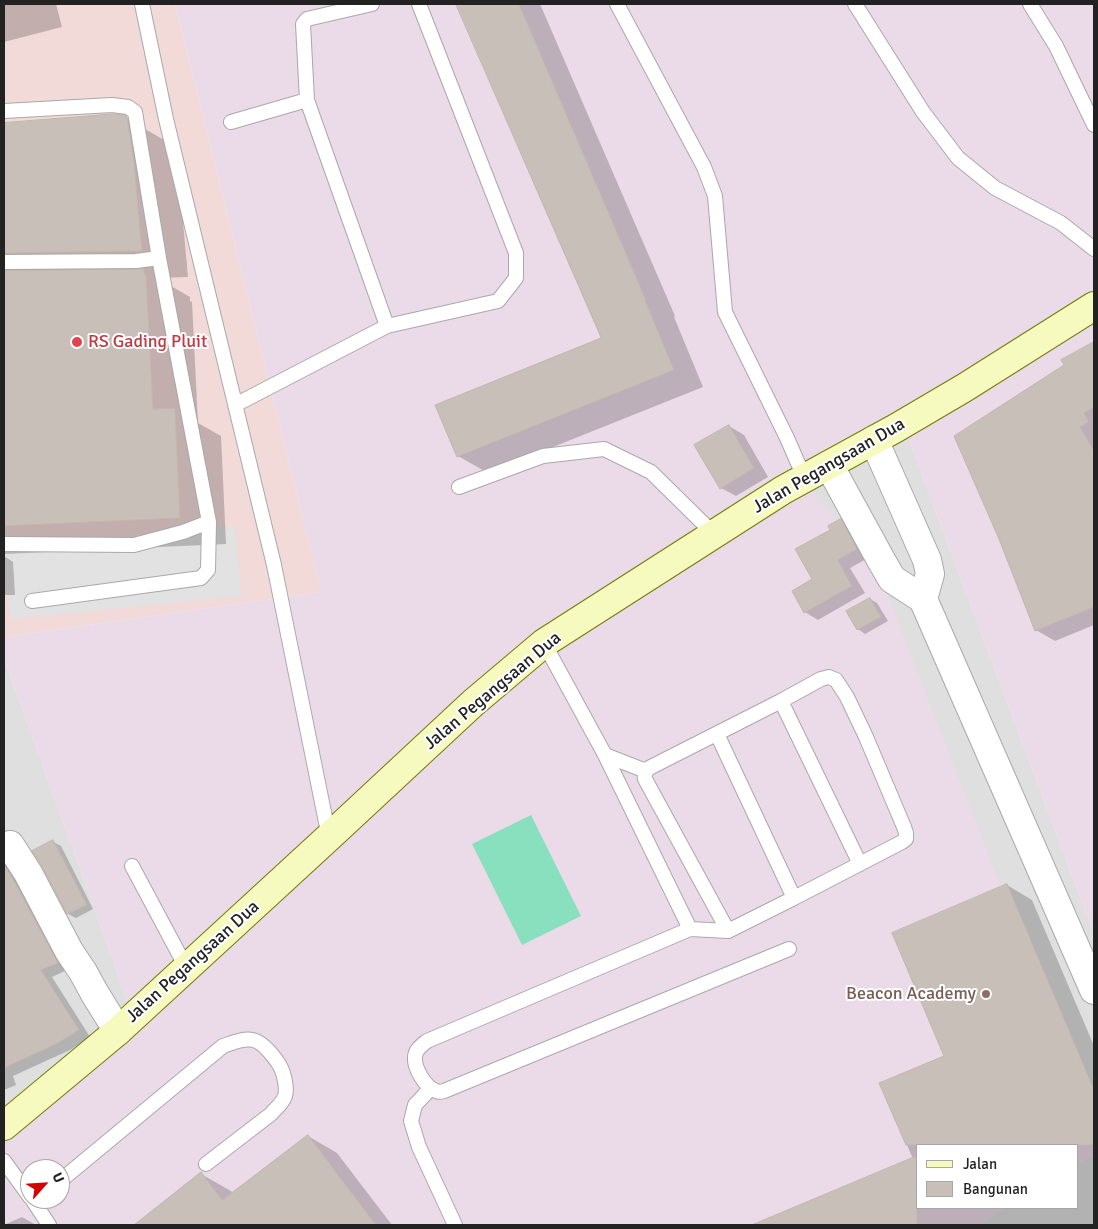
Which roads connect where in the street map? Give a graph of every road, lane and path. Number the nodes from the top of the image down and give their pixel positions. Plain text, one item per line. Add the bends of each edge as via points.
1 (142, 4) edge
2 (372, 4) edge
3 (419, 4) edge
4 (617, 4) edge
5 (855, 4) edge
6 (1030, 4) edge
7 (307, 100) junction
8 (4, 111) edge
9 (231, 122) dead end
10 (1094, 125) edge
11 (1094, 249) edge
12 (160, 258) junction
13 (4, 262) edge
14 (1094, 306) edge
15 (387, 326) junction
16 (235, 405) junction
17 (885, 434) junction
18 (829, 465) junction
19 (804, 477) junction
20 (460, 487) dead end
21 (209, 522) junction
22 (714, 534) junction
23 (4, 544) edge
24 (923, 599) junction
25 (32, 601) dead end
26 (544, 643) junction
27 (781, 701) junction
28 (718, 734) junction
29 (606, 755) junction
30 (646, 771) junction
31 (330, 837) junction
32 (10, 845) dead end
33 (860, 864) junction
34 (132, 866) dead end
35 (794, 898) junction
36 (690, 929) junction
37 (728, 931) junction
38 (789, 949) dead end
39 (187, 969) junction
40 (1094, 990) edge
41 (118, 1031) junction
42 (431, 1088) junction
43 (4, 1126) edge
44 (4, 1162) edge
45 (206, 1164) dead end
46 (70, 1173) edge
47 (20, 1182) edge
48 (40, 1209) edge
49 (49, 1225) edge
50 (455, 1225) edge

1 - 16 lane via 166,119
2 - 7 lane via 307,19 303,24
3 - 15 lane via 516,253 516,278 498,301
4 - 19 lane via 704,167 715,196 726,312
5 - 11 lane via 922,112 958,158 995,188 1061,223
6 - 10 lane via 1056,46
7 - 9 lane
7 - 15 lane
8 - 12 lane via 112,105 128,107 134,112
12 - 13 lane
12 - 21 lane
14 - 17 main road, Jalan Pegangsaan Dua
15 - 16 lane
16 - 31 lane via 274,565
17 - 18 main road, Jalan Pegangsaan Dua
17 - 24 street via 927,560 930,574
18 - 19 main road, Jalan Pegangsaan Dua
18 - 24 street via 892,579
19 - 22 main road, Jalan Pegangsaan Dua
20 - 22 lane via 543,456 604,449 651,472
21 - 23 lane via 134,544
21 - 25 lane via 208,570 201,578
22 - 26 main road, Jalan Pegangsaan Dua
24 - 40 street
26 - 29 lane
26 - 31 main road, Jalan Pegangsaan Dua via 473,703
27 - 28 lane
27 - 33 lane
27 - 33 lane via 829,677 836,680 847,697 906,833 902,842
28 - 30 lane
28 - 35 lane
29 - 30 lane
29 - 36 lane
30 - 37 lane via 645,779
31 - 39 main road, Jalan Pegangsaan Dua
32 - 41 street
33 - 35 lane
34 - 39 lane
35 - 37 lane
36 - 37 lane
36 - 42 lane via 427,1041 417,1050 415,1057 424,1082
38 - 42 lane via 444,1092
39 - 41 main road, Jalan Pegangsaan Dua
41 - 43 main road, Jalan Pegangsaan Dua
42 - 50 lane via 415,1105 411,1121 419,1147
44 - 47 lane
45 - 46 lane via 271,1114 285,1096 284,1074 260,1042 245,1040 223,1046
48 - 49 lane

